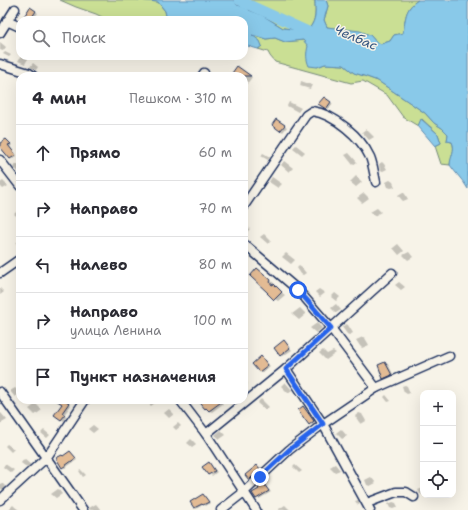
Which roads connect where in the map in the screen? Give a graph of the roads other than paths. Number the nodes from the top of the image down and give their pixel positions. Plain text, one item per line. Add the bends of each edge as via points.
1 (16, 9) dead end
2 (8, 22) junction
3 (16, 25) edge
4 (0, 33) edge
5 (0, 64) edge
6 (26, 72) edge
7 (0, 160) edge
8 (16, 181) edge
9 (376, 182) dead end
10 (248, 200) edge
11 (248, 247) edge
12 (16, 262) edge
13 (0, 273) edge
14 (392, 273) dead end
15 (331, 328) junction
16 (449, 356) dead end
17 (286, 369) junction
18 (376, 388) junction
19 (0, 392) edge
20 (248, 400) edge
21 (82, 404) edge
22 (183, 404) edge
23 (243, 404) edge
24 (323, 424) junction
25 (206, 434) junction
26 (47, 457) junction
27 (244, 492) junction
28 (414, 497) dead end
29 (0, 500) edge
30 (368, 506) edge
31 (83, 510) edge
32 (221, 510) edge
33 (256, 510) edge

1 - 2 street
2 - 3 street
2 - 4 street
5 - 6 street
7 - 8 street
9 - 10 street via 370,157 348,128 319,112 312,111 306,115
11 - 15 street via 298,290
12 - 13 street
14 - 15 street
15 - 17 street
15 - 18 street
16 - 18 street
17 - 20 street
17 - 24 street
18 - 24 street
19 - 26 street
21 - 26 street
22 - 25 street
23 - 25 street
24 - 27 street via 289,450
24 - 30 street
25 - 27 street
26 - 29 street
26 - 31 street
27 - 32 street
27 - 33 street
28 - 30 street via 406,492 396,492

